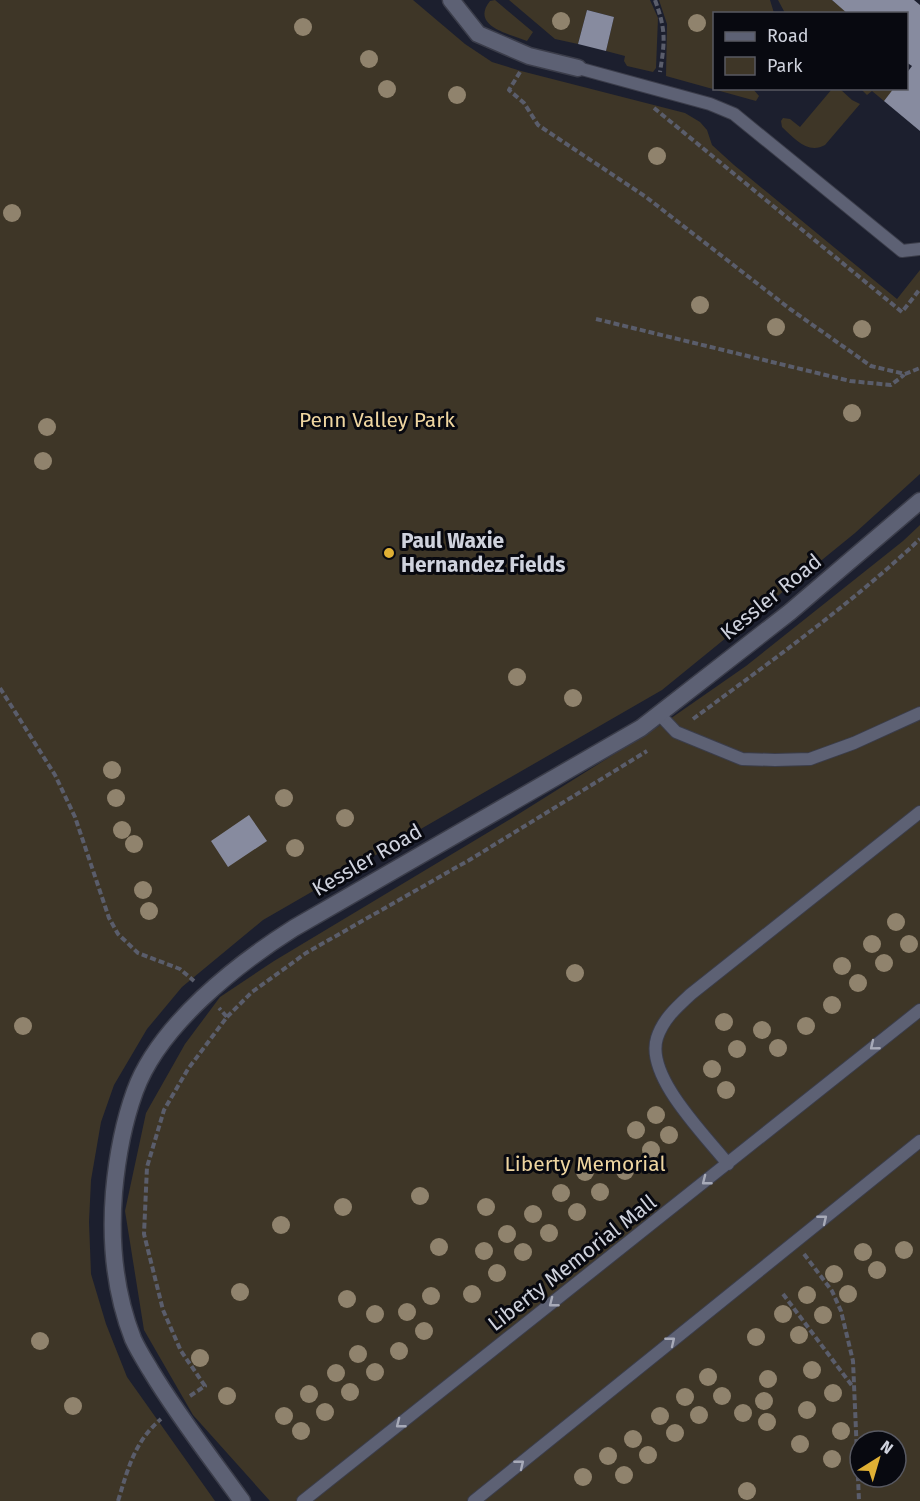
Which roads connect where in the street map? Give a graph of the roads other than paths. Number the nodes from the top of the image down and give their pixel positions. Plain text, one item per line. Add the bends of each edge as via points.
1 (451, 0) edge
2 (578, 68) joint
3 (920, 249) edge
4 (920, 501) edge
5 (920, 713) edge
6 (660, 715) junction
7 (920, 812) edge
8 (920, 1010) edge
9 (920, 1141) edge
10 (728, 1164) junction
11 (242, 1501) edge
12 (303, 1501) edge
13 (474, 1501) edge

1 - 2 street via 478,34 529,56
2 - 3 lane via 734,114 902,250
4 - 6 street, Kessler Road via 790,612
5 - 6 lane via 810,759 775,760 742,759 676,732
6 - 11 street, Kessler Road via 254,954 207,994 166,1039 136,1088 117,1162 112,1216 116,1282 134,1341
7 - 10 lane via 691,994 670,1014 657,1037 655,1053 671,1093
8 -> 10 lane, Liberty Memorial Mall
13 -> 9 lane
10 -> 12 lane, Liberty Memorial Mall

